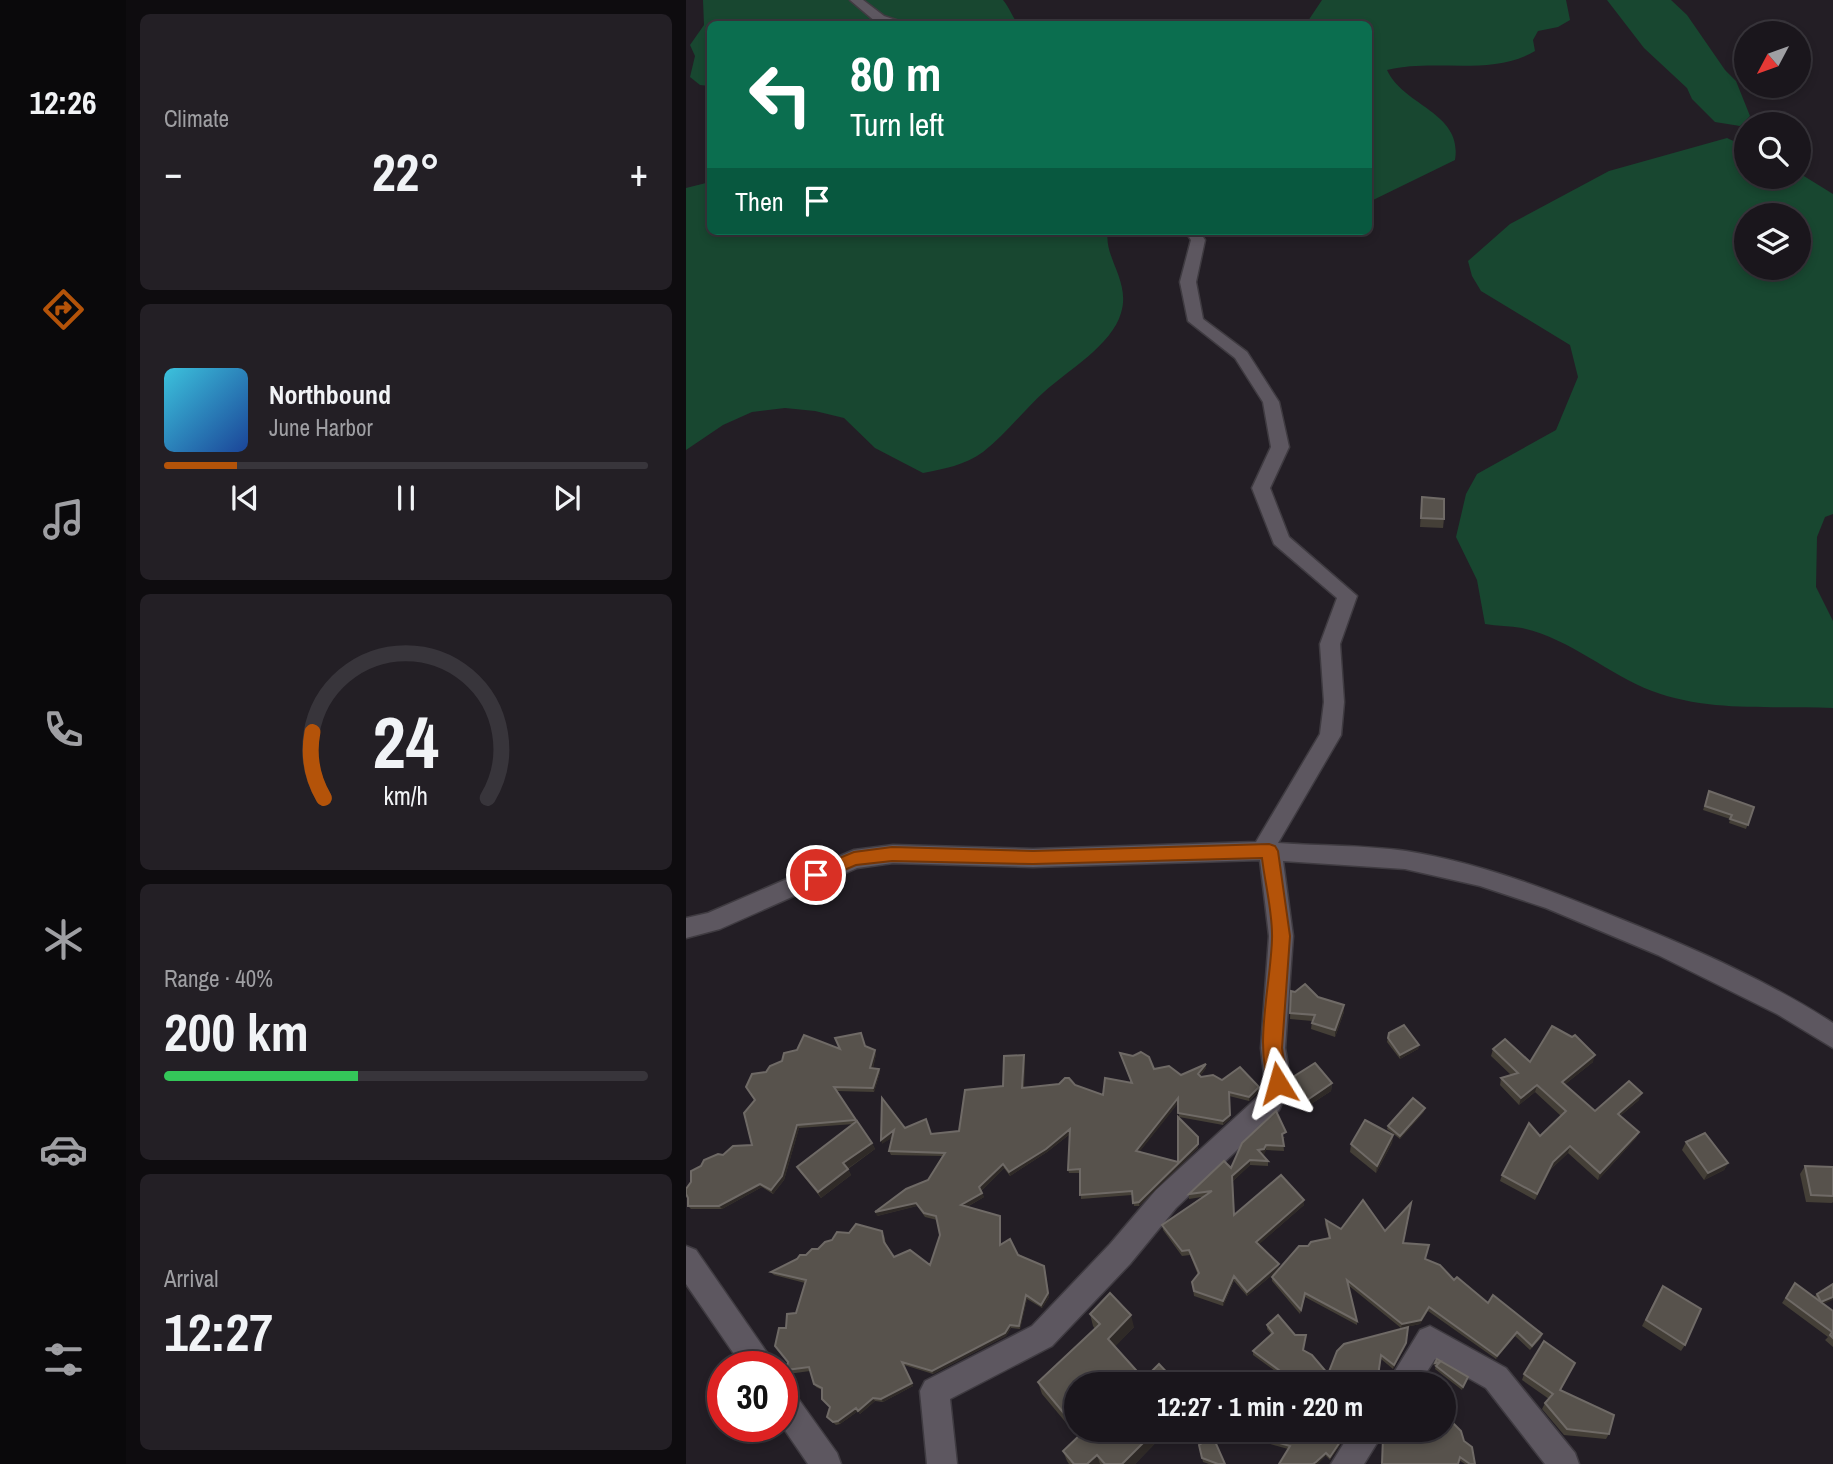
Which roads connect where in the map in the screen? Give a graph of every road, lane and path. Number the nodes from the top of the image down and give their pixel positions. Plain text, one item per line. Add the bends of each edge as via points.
1 (856, 0) edge
2 (889, 21) edge
3 (1195, 235) edge
4 (1266, 851) junction
5 (686, 928) edge
6 (1833, 1037) edge
7 (686, 1260) edge
8 (749, 1351) edge
9 (1410, 1372) edge
10 (798, 1423) edge
11 (1362, 1442) edge
12 (826, 1464) edge
13 (942, 1464) edge
14 (1346, 1464) edge
15 (1564, 1464) edge

1 - 2 street
3 - 4 street via 1198,240 1188,282 1196,321 1241,355 1270,402 1280,447 1261,488 1281,540 1347,596 1330,644 1334,702 1330,735
4 - 5 street via 1033,858 892,854 854,859 712,922
4 - 6 street via 1405,860 1480,877 1553,901 1666,948 1786,1006
4 - 13 street via 1281,936 1273,1048 1278,1083 1270,1102 1166,1199 1042,1336 935,1391
7 - 8 street
9 - 15 street via 1430,1340 1496,1378
10 - 12 street
11 - 14 street

